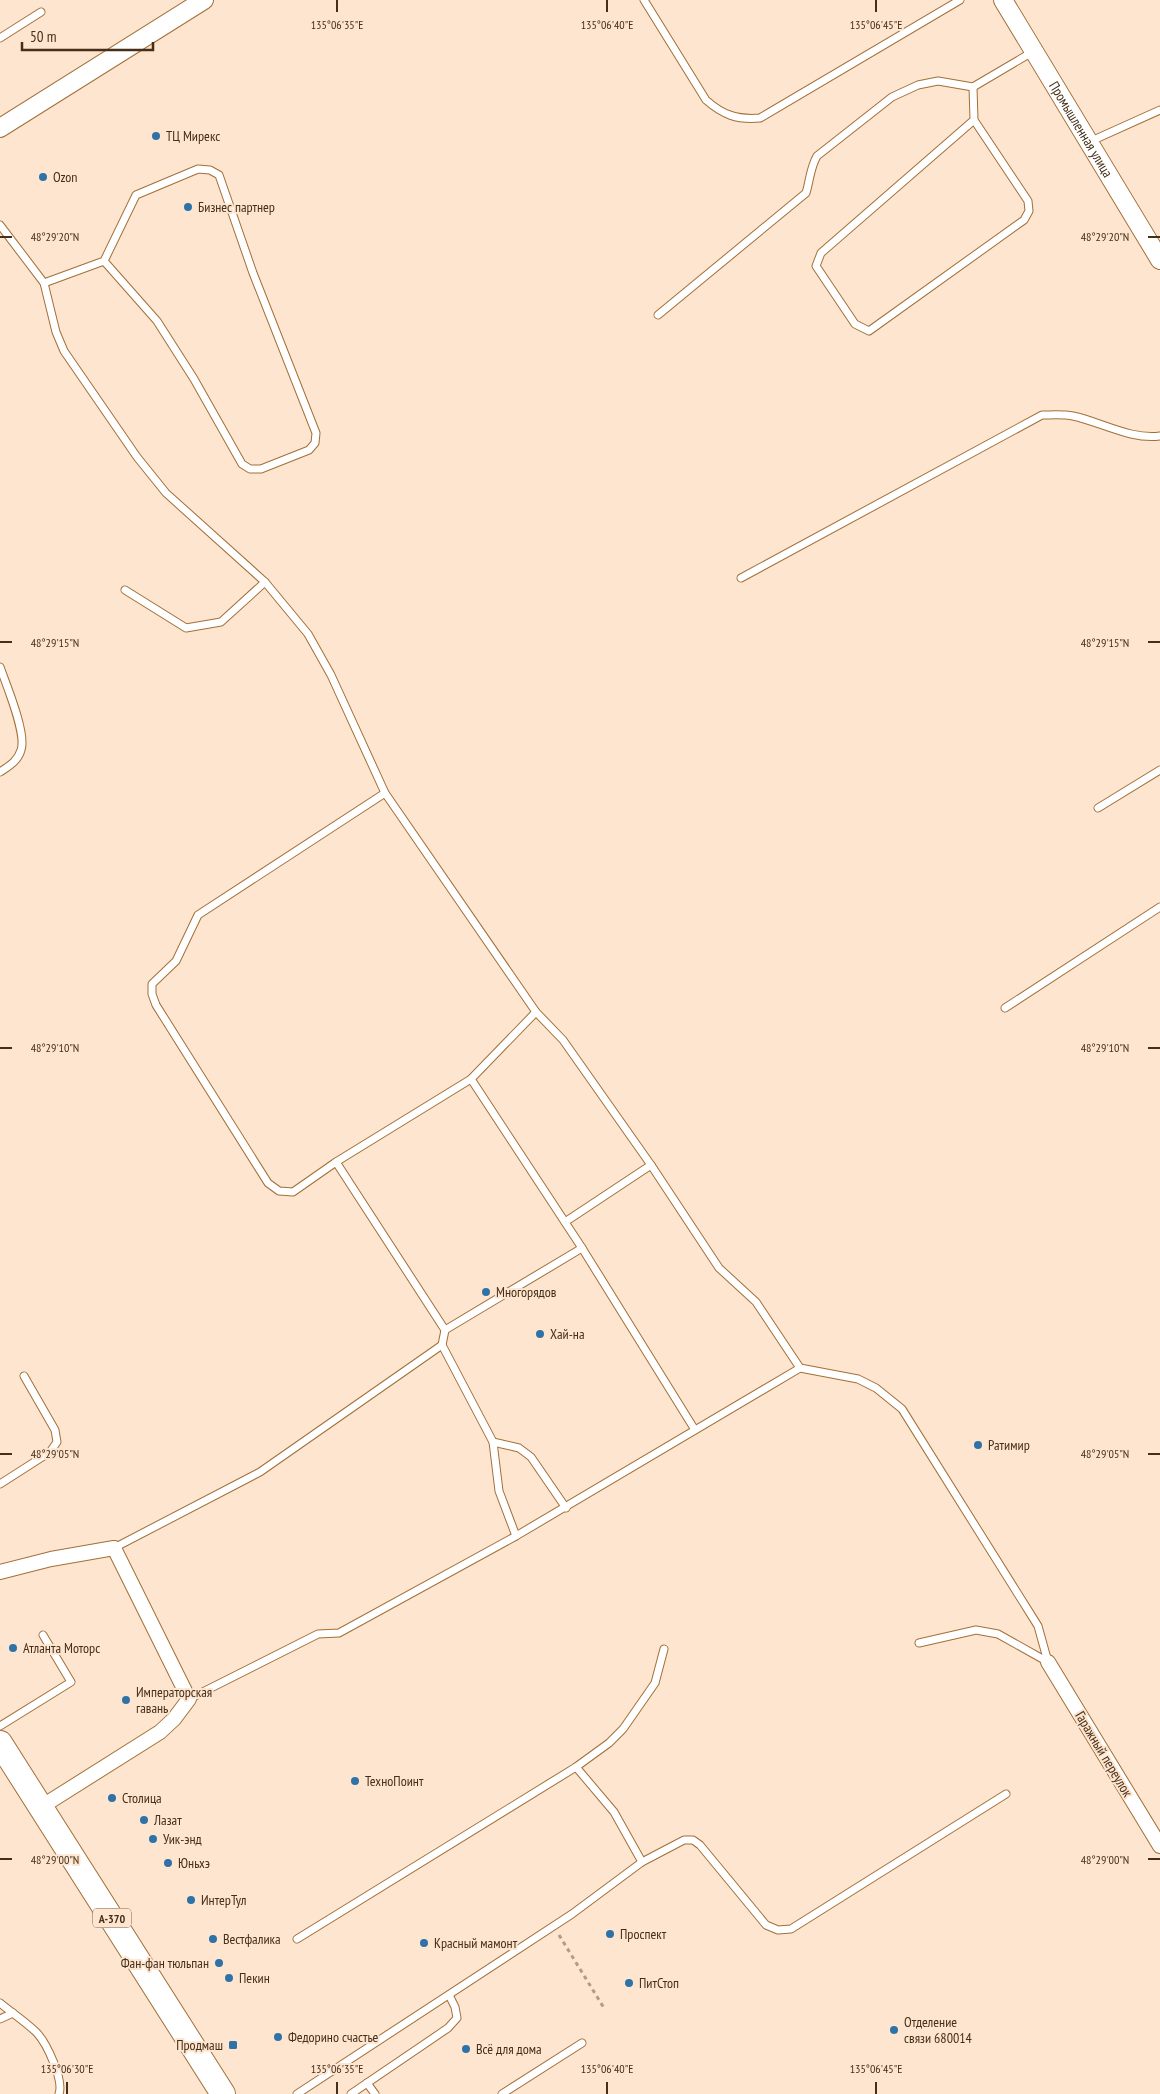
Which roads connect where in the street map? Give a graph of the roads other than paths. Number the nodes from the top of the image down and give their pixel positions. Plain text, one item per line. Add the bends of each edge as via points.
1 (204, 0) edge
2 (644, 0) edge
3 (960, 0) edge
4 (1003, 0) edge
5 (41, 12) dead end
6 (0, 38) edge
7 (1034, 51) junction
8 (973, 87) junction
9 (1160, 110) edge
10 (974, 120) junction
11 (0, 128) edge
12 (1089, 142) junction
13 (0, 225) edge
14 (1160, 260) edge
15 (104, 261) junction
16 (44, 283) junction
17 (658, 315) dead end
18 (1160, 436) edge
19 (741, 578) dead end
20 (265, 582) junction
21 (125, 590) dead end
22 (0, 667) edge
23 (1160, 770) edge
24 (0, 772) edge
25 (385, 793) junction
26 (1098, 808) dead end
27 (1160, 907) edge
28 (1005, 1008) dead end
29 (536, 1012) junction
30 (471, 1079) junction
31 (336, 1162) junction
32 (651, 1166) junction
33 (565, 1222) junction
34 (582, 1248) junction
35 (445, 1330) junction
36 (442, 1345) junction
37 (800, 1368) junction
38 (24, 1376) dead end
39 (695, 1430) junction
40 (493, 1442) junction
41 (0, 1484) edge
42 (566, 1508) junction
43 (516, 1536) junction
44 (114, 1548) junction
45 (0, 1572) edge
46 (43, 1635) dead end
47 (919, 1643) dead end
48 (664, 1648) dead end
49 (1048, 1662) junction
50 (189, 1699) junction
51 (0, 1726) edge
52 (0, 1742) edge
53 (576, 1767) junction
54 (1006, 1794) dead end
55 (41, 1807) junction
56 (1160, 1846) edge
57 (642, 1862) junction
58 (297, 1939) dead end
59 (449, 1995) junction
60 (0, 2004) edge
61 (13, 2013) junction
62 (0, 2019) edge
63 (582, 2043) dead end
64 (367, 2083) junction
65 (59, 2094) edge
66 (223, 2094) edge
67 (297, 2094) edge
68 (351, 2094) edge
69 (375, 2094) edge
70 (502, 2094) edge

1 - 11 street
2 - 3 lane via 706,100 724,114 744,119 760,118
4 - 7 street, Промышленная улица
5 - 6 lane
7 - 8 lane
7 - 12 street, Промышленная улица
8 - 10 lane
8 - 17 lane via 938,81 918,85 892,97 817,156 806,194
9 - 12 lane
10 - 10 lane via 1028,201 1029,211 1024,220 869,331 860,328 816,266 817,260 821,253
12 - 14 street, Промышленная улица
13 - 16 lane
15 - 15 lane via 157,320 242,464 250,469 261,469 309,450 315,443 316,433 253,273 219,175 198,169 136,195
15 - 16 lane
16 - 20 lane via 64,352 136,457 166,493
18 - 19 lane via 1132,434 1072,416 1042,416
20 - 21 lane via 221,622 186,628
20 - 25 lane via 308,634 331,674
22 - 24 lane via 22,736 22,749 15,762
23 - 26 lane
25 - 29 lane
25 - 31 lane via 198,915 176,961 152,984 156,1005 268,1183 279,1191 293,1192
27 - 28 lane
29 - 30 lane
29 - 32 lane via 564,1040
30 - 31 lane
30 - 33 lane
31 - 35 lane
32 - 33 lane
32 - 37 lane via 719,1268 756,1302
33 - 34 lane
34 - 35 lane
34 - 39 lane
35 - 36 lane
36 - 40 lane
36 - 44 lane via 260,1472
37 - 39 lane
37 - 49 lane via 858,1379 876,1388 902,1409 1038,1626
38 - 41 lane via 55,1430 57,1442 50,1452
39 - 42 lane
40 - 42 lane via 519,1448 531,1457
40 - 43 lane via 499,1491
42 - 43 lane
43 - 50 lane via 339,1633 318,1634
44 - 45 street
44 - 50 street
46 - 51 lane via 72,1682
47 - 49 lane via 976,1630 998,1634
48 - 53 lane via 655,1683 624,1729
49 - 56 street, Гаражный переулок
50 - 55 street via 160,1732
52 - 55 highway, А-370
53 - 57 lane via 614,1812
53 - 58 lane
54 - 57 lane via 791,1929 778,1930 766,1925 693,1840 684,1840
55 - 66 highway, А-370
57 - 59 lane
59 - 64 lane via 458,2018
59 - 67 lane
60 - 61 lane
61 - 62 lane
61 - 65 lane via 42,2040 61,2080
63 - 70 lane
64 - 68 lane
64 - 69 lane

